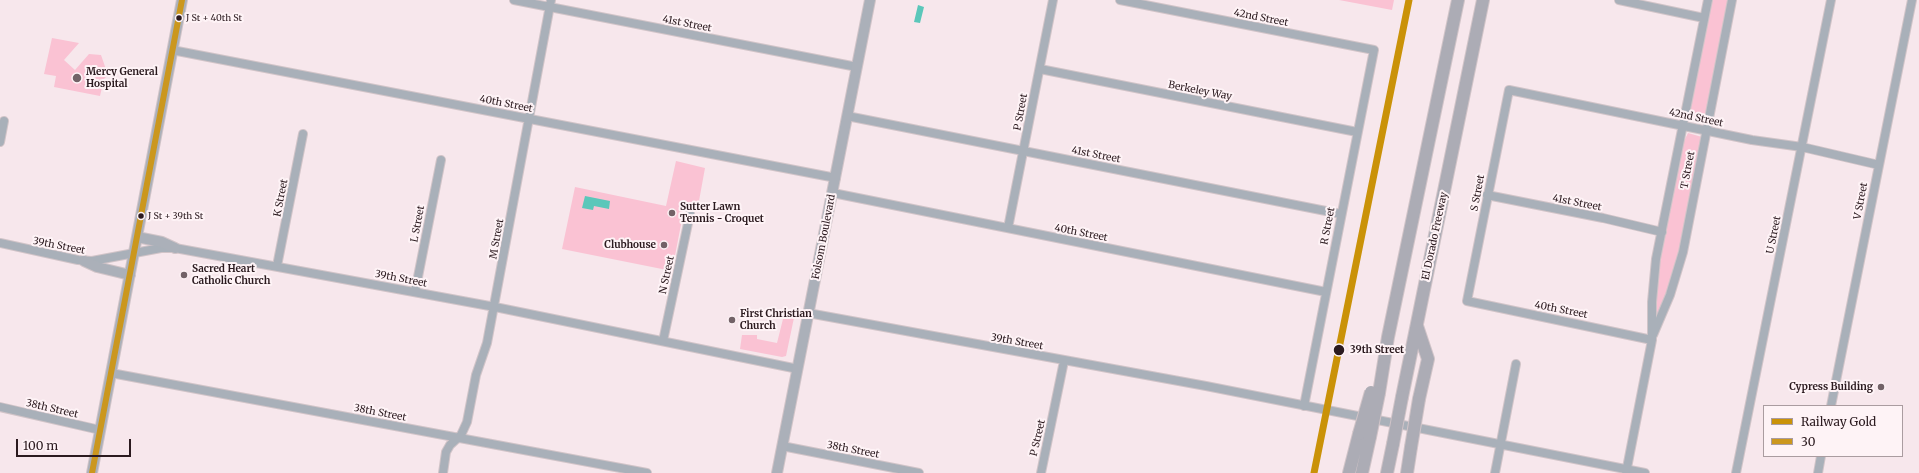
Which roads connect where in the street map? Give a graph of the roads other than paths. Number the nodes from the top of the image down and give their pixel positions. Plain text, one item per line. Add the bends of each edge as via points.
1 (182, 0) edge
2 (514, 0) edge
3 (870, 0) edge
4 (1053, 0) edge
5 (1120, 0) edge
6 (1458, 0) edge
7 (1483, 0) edge
8 (1619, 0) edge
9 (1708, 0) edge
10 (1732, 0) edge
11 (1831, 0) edge
12 (1912, 0) edge
13 (550, 4) edge
14 (1704, 18) junction
15 (172, 50) junction
16 (1374, 50) joint
17 (857, 67) junction
18 (1040, 69) junction
19 (1509, 90) joint
20 (847, 116) junction
21 (529, 119) junction
22 (4, 121) dead end
23 (1683, 126) junction
24 (1706, 130) junction
25 (1357, 132) junction
26 (304, 134) dead end
27 (0, 142) edge
28 (1802, 148) junction
29 (1024, 150) junction
30 (441, 160) dead end
31 (1879, 165) junction
32 (836, 178) junction
33 (833, 193) junction
34 (1488, 195) junction
35 (690, 214) dead end
36 (1341, 214) junction
37 (1008, 228) junction
38 (1662, 232) junction
39 (137, 237) junction
40 (0, 243) edge
41 (175, 248) junction
42 (134, 254) junction
43 (84, 261) junction
44 (278, 266) junction
45 (130, 275) junction
46 (415, 292) junction
47 (1326, 292) junction
48 (1467, 301) joint
49 (494, 307) junction
50 (808, 314) junction
51 (1417, 325) junction
52 (1652, 340) junction
53 (663, 341) junction
54 (1064, 361) junction
55 (1516, 364) dead end
56 (798, 369) junction
57 (111, 373) junction
58 (1831, 405) edge
59 (1304, 406) junction
60 (0, 407) edge
61 (100, 430) junction
62 (1364, 435) junction
63 (458, 438) junction
64 (1501, 444) junction
65 (782, 446) junction
66 (1821, 457) edge
67 (1626, 471) edge
68 (92, 473) edge
69 (443, 473) edge
70 (647, 473) edge
71 (777, 473) edge
72 (919, 473) edge
73 (1041, 473) edge
74 (1349, 473) edge
75 (1362, 473) edge
76 (1387, 473) edge
77 (1407, 473) edge
78 (1495, 473) edge
79 (1645, 473) edge
80 (1736, 473) edge
81 (1818, 473) edge

1 - 15 main road
2 - 13 street, 41st Street
3 - 17 main road, Folsom Boulevard
4 - 18 street, P Street
5 - 16 street, 42nd Street
6 - 62 highway, bridge via 1388,337
7 - 51 highway, El Dorado Freeway
8 - 14 street
9 - 14 street, T Street
10 - 24 street, T Street
11 - 28 street, U Street
12 - 31 street, V Street
13 - 17 street, 41st Street
13 - 21 street, M Street
14 - 23 street, T Street
15 - 21 street, 40th Street
15 - 39 main road
16 - 25 street, R Street
17 - 20 main road, Folsom Boulevard
18 - 25 street, Berkeley Way
18 - 29 street, P Street
19 - 23 street, 42nd Street
19 - 34 street, S Street
20 - 29 street, 41st Street
20 - 32 main road, Folsom Boulevard
21 - 32 street, 40th Street
21 - 49 street, M Street
22 - 27 street
23 - 24 street, 42nd Street
23 - 38 street, T Street
24 - 28 street, 42nd Street
24 - 52 street, T Street via 1677,274
25 - 36 street, R Street
26 - 44 street, K Street
28 - 31 street, 42nd Street
28 - 80 street, U Street
29 - 36 street, 41st Street
29 - 37 street, P Street
30 - 46 street, L Street
31 - 58 street, V Street
32 - 33 main road, Folsom Boulevard
33 - 37 street, 40th Street
33 - 50 main road, Folsom Boulevard
34 - 38 street, 41st Street
34 - 48 street, S Street
35 - 53 street, N Street
36 - 47 street, R Street
37 - 47 street, 40th Street
38 - 52 street, T Street via 1653,295
39 - 41 main road via 162,242
39 - 42 main road
40 - 43 street, 39th Street
41 - 42 street, 39th Street via 161,248
41 - 44 street, 39th Street
42 - 43 street, 39th Street via 99,261
42 - 45 main road
43 - 45 main road
44 - 46 street, 39th Street
45 - 57 main road
46 - 49 street, 39th Street
47 - 59 street, R Street
48 - 52 street, 40th Street
49 - 53 street, 39th Street
49 - 63 street, M Street via 467,422
50 - 54 street, 39th Street
50 - 56 main road, Folsom Boulevard
51 - 76 highway, El Dorado Freeway, bridge
51 - 77 highway, bridge via 1428,359
52 - 67 street, T Street
53 - 56 street, 39th Street
54 - 59 street, 39th Street
54 - 73 street, P Street
55 - 64 street
56 - 65 main road, Folsom Boulevard
57 - 61 main road
57 - 63 street, 38th Street
59 - 64 street, 39th Street
60 - 61 street, 38th Street
61 - 68 main road
62 - 74 highway
62 - 75 highway
63 - 69 street, M Street via 446,452
63 - 70 street, 38th Street
64 - 67 street, 39th Street
64 - 78 street
65 - 71 main road, Folsom Boulevard
65 - 72 street, 38th Street
66 - 81 street
67 - 79 street, 39th Street

